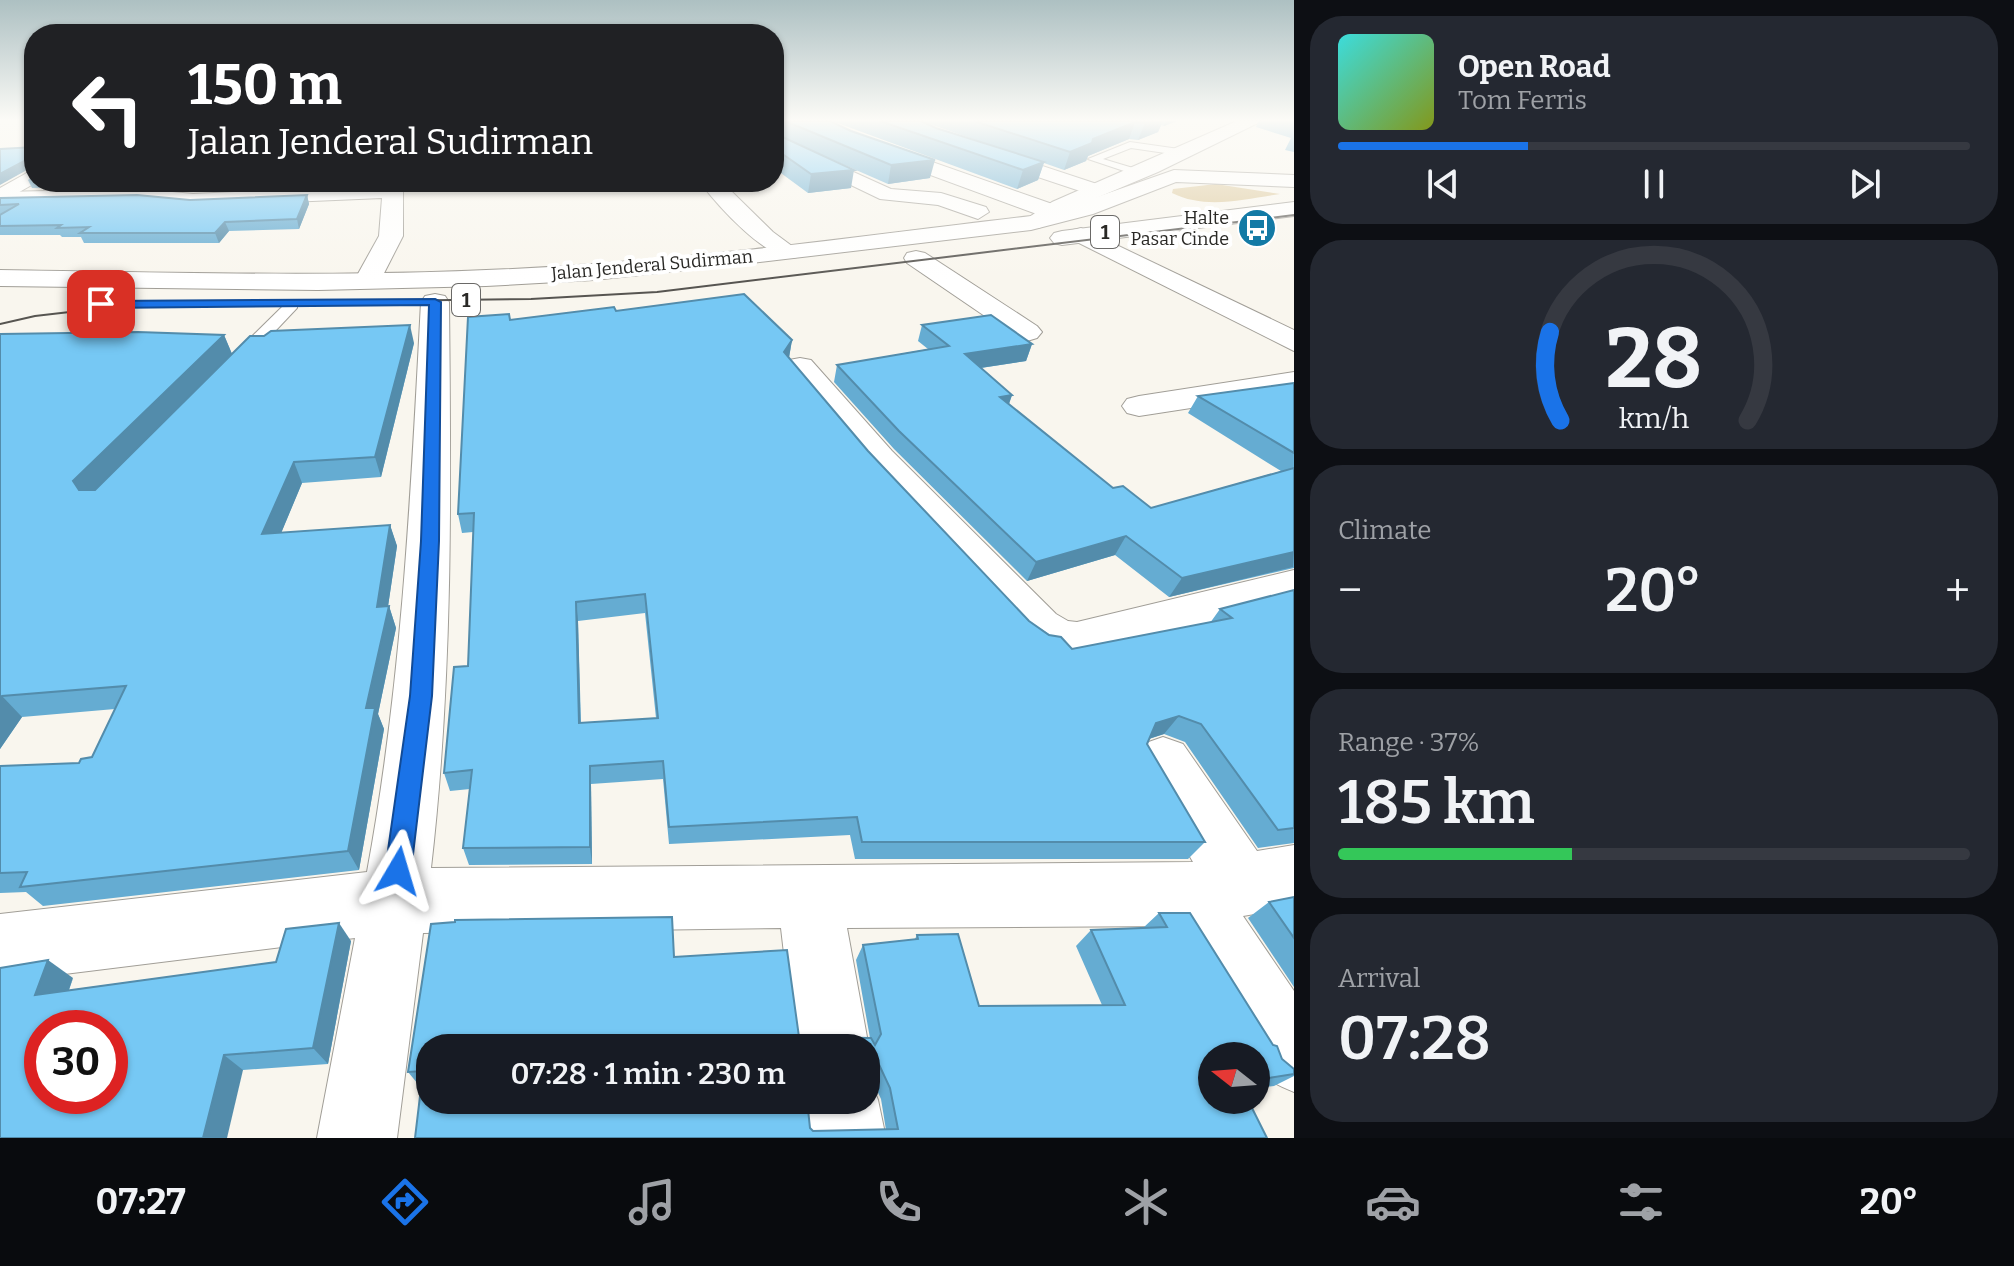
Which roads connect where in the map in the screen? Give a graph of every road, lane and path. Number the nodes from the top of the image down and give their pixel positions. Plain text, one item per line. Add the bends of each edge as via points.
1 (843, 174) edge
2 (929, 174) edge
3 (1048, 174) edge
4 (1128, 174) edge
5 (1150, 174) edge
6 (1174, 176) joint
7 (1142, 180) junction
8 (24, 181) edge
9 (1294, 181) edge
10 (1096, 190) junction
11 (268, 192) edge
12 (392, 192) edge
13 (720, 192) edge
14 (0, 197) edge
15 (1294, 209) edge
16 (1244, 213) junction
17 (1030, 219) junction
18 (1081, 235) junction
19 (788, 252) junction
20 (916, 258) junction
21 (0, 278) edge
22 (367, 281) junction
23 (435, 302) junction
24 (0, 304) edge
25 (292, 305) junction
26 (1027, 332) dead end
27 (1294, 342) edge
28 (800, 367) edge
29 (228, 371) edge
30 (1294, 382) edge
31 (1139, 406) dead end
32 (1294, 586) edge
33 (1163, 761) dead end
34 (1242, 885) edge
35 (809, 898) junction
36 (395, 901) junction
37 (0, 948) edge
38 (830, 1034) edge
39 (1294, 1055) edge
40 (842, 1114) edge
41 (357, 1138) edge
42 (846, 1138) edge

1 - 17 main road via 887,195 941,199
2 - 17 main road
3 - 10 main road
4 - 7 lane
5 - 7 main road
6 - 7 main road, Jalan Jenderal Sudirman / 1
6 - 9 main road, Jalan Jenderal Sudirman / 1
7 - 10 main road
7 - 16 main road via 1154,196 1183,206
7 - 17 main road, Jalan Jenderal Sudirman / 1 via 1085,209
8 - 14 main road
10 - 17 main road
11 - 14 main road via 193,200 141,195
12 - 22 main road via 391,236
13 - 19 main road
15 - 16 main road, Jalan Jenderal Sudirman / 1
16 - 18 main road, Jalan Jenderal Sudirman / 1
17 - 19 main road, Jalan Jenderal Sudirman / 1
18 - 20 main road, Jalan Jenderal Sudirman / 1
18 - 27 main road
19 - 22 main road, Jalan Jenderal Sudirman / 1 via 593,272
20 - 23 main road, Jalan Jenderal Sudirman / 1 via 641,288
20 - 26 main road
21 - 22 main road, Jalan Jenderal Sudirman / 1
23 - 25 main road, Jalan Jenderal Sudirman / 1
23 - 36 main road via 421,696
24 - 25 main road, Jalan Jenderal Sudirman / 1
25 - 29 lane
28 - 32 main road via 879,459 1039,626 1058,638 1077,640
30 - 31 main road
33 - 34 main road
34 - 35 main road
34 - 39 main road
35 - 36 main road
35 - 38 main road
36 - 37 main road
36 - 41 main road
40 - 42 main road

